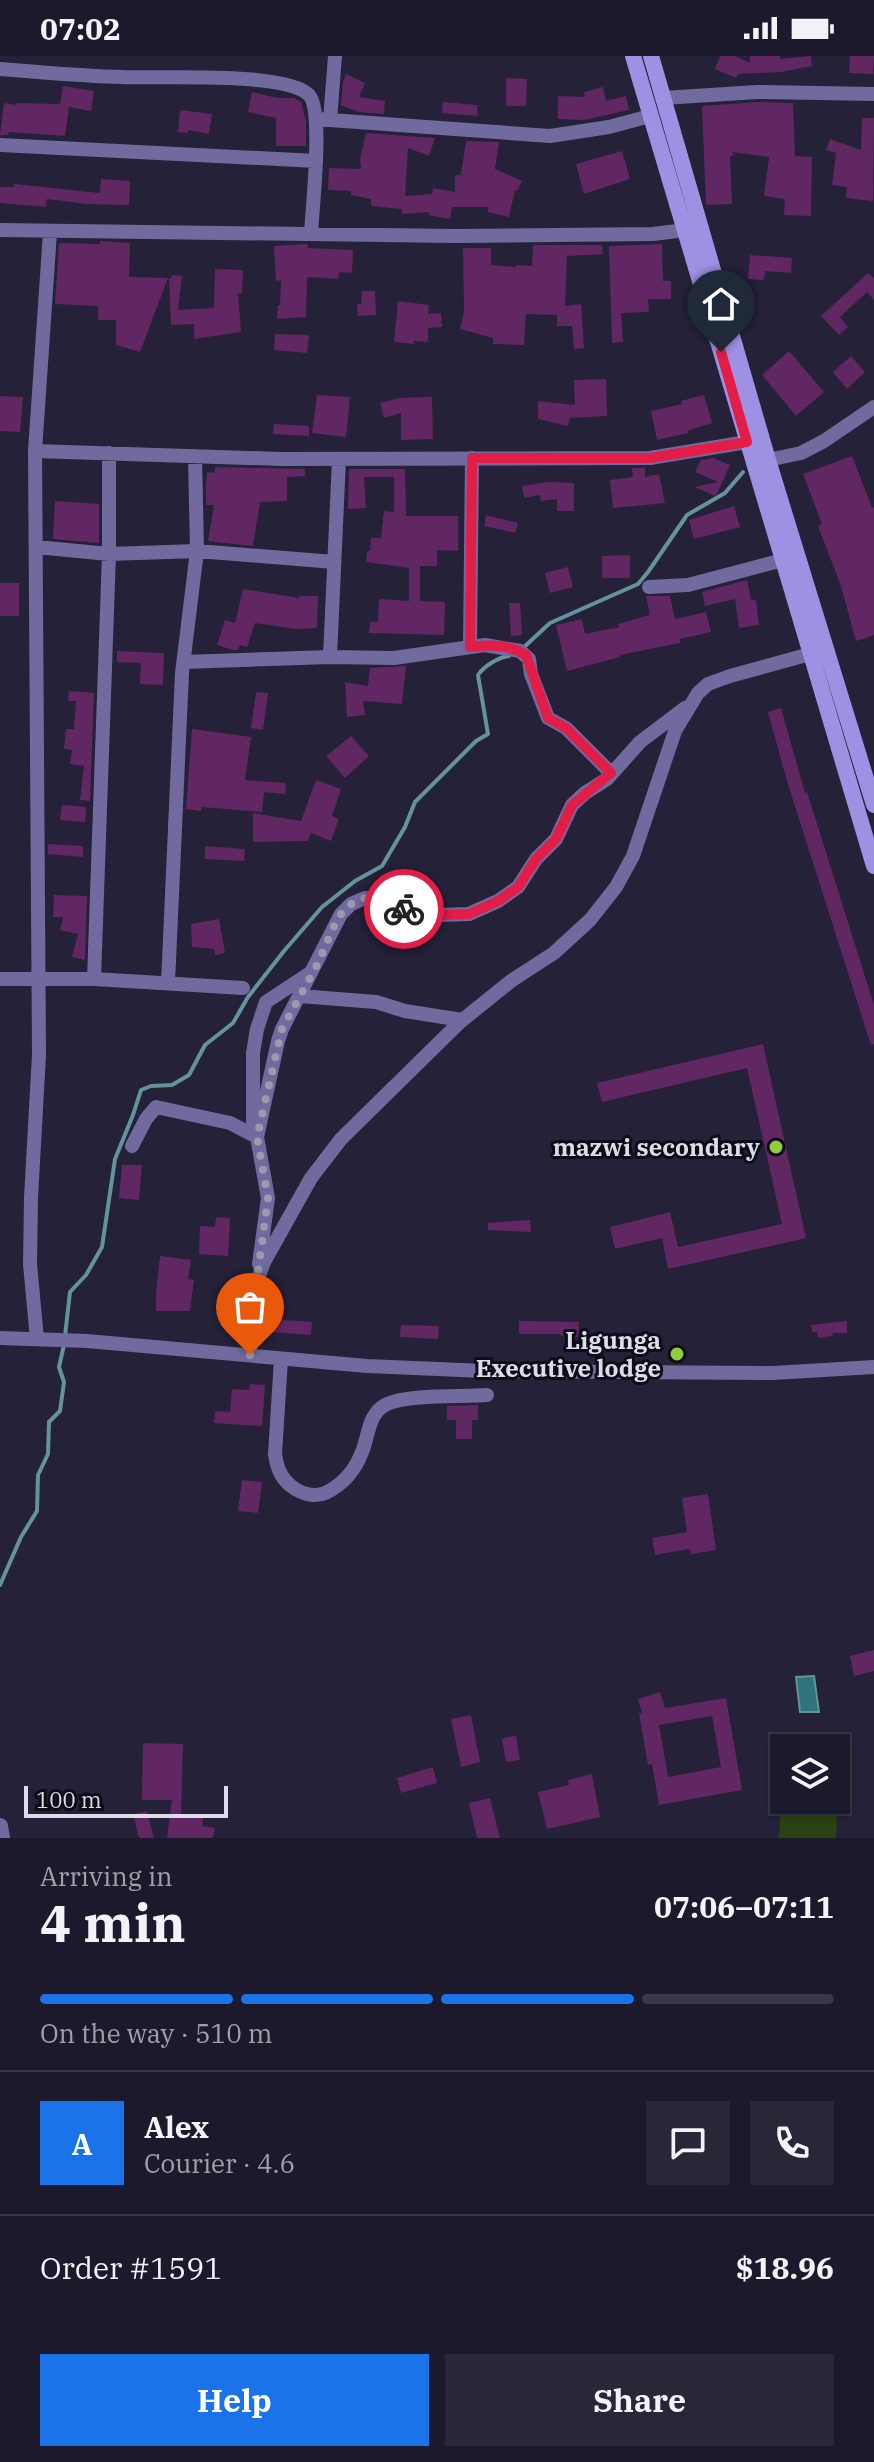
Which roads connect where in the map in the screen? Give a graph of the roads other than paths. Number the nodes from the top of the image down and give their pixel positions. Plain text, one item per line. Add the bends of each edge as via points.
1 (335, 56) edge
2 (633, 56) edge
3 (651, 56) edge
4 (0, 69) edge
5 (874, 94) edge
6 (663, 98) junction
7 (650, 116) junction
8 (323, 120) junction
9 (0, 145) edge
10 (316, 161) junction
11 (693, 229) junction
12 (0, 230) edge
13 (50, 232) junction
14 (311, 234) junction
15 (874, 407) edge
16 (747, 442) junction
17 (35, 451) junction
18 (109, 453) junction
19 (195, 456) junction
20 (472, 458) junction
21 (339, 459) junction
22 (768, 460) junction
23 (36, 547) junction
24 (197, 551) junction
25 (109, 554) junction
26 (783, 560) junction
27 (334, 562) junction
28 (649, 587) dead end
29 (470, 647) junction
30 (810, 654) junction
31 (330, 657) junction
32 (184, 662) junction
33 (691, 703) junction
34 (611, 773) junction
35 (874, 805) edge
36 (874, 866) edge
37 (313, 971) junction
38 (0, 979) edge
39 (94, 979) junction
40 (37, 980) junction
41 (168, 983) junction
42 (243, 988) dead end
43 (300, 996) junction
44 (462, 1020) junction
45 (255, 1136) junction
46 (132, 1146) dead end
47 (257, 1280) junction
48 (0, 1338) edge
49 (37, 1339) junction
50 (250, 1355) junction
51 (281, 1359) junction
52 (874, 1367) edge
53 (487, 1395) dead end
54 (0, 1826) edge
55 (1, 1834) edge

1 - 8 street
2 - 7 main road
3 - 6 main road
4 - 8 street via 270,81 310,95
5 - 6 street via 757,92
6 - 11 main road
7 - 8 street via 550,136
7 - 11 main road
8 - 10 street
9 - 10 street
10 - 14 street
11 - 14 street via 534,236
11 - 16 main road
11 - 22 main road
12 - 13 street
13 - 14 street
13 - 17 street
15 - 22 street via 801,453
16 - 20 street via 650,458
16 - 26 main road
17 - 18 street
17 - 23 street
18 - 19 street
18 - 25 street
19 - 21 street
19 - 24 street
20 - 21 street
20 - 29 street
21 - 27 street
22 - 35 main road
23 - 25 street
23 - 40 street
24 - 25 street
24 - 27 street
24 - 32 street
25 - 39 street
26 - 28 street via 688,585
26 - 30 main road
27 - 31 street
29 - 31 street via 394,658
29 - 34 street via 507,648 526,655 548,718 566,728
30 - 33 street via 708,684
30 - 36 main road
31 - 32 street
32 - 41 street
33 - 34 street via 640,742
33 - 44 street via 675,731 633,856 616,887 554,953
34 - 37 street via 572,805 556,839 518,887 498,901 469,914 439,915 365,898 341,914
37 - 43 street
37 - 45 street via 266,1002 253,1053
38 - 40 street
39 - 40 street
39 - 41 street
40 - 49 street via 30,1264
41 - 42 street
43 - 44 street via 376,1002
43 - 45 street via 278,1041
44 - 47 street via 341,1139 311,1178
45 - 46 street via 230,1123 156,1107
45 - 47 street via 268,1198
47 - 50 street
48 - 49 street
49 - 50 street
50 - 51 street
51 - 52 street via 484,1371 773,1373
51 - 53 street via 277,1467 289,1484 313,1496 325,1494 350,1475 370,1423 385,1405
54 - 55 street

